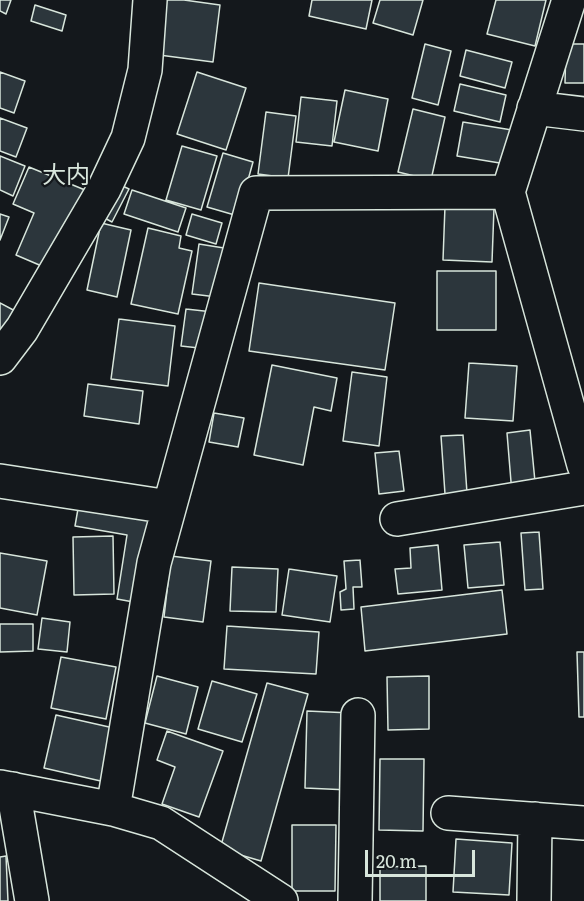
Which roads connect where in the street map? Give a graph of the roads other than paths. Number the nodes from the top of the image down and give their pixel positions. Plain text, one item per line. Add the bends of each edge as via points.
1 (150, 0) edge
2 (569, 0) edge
3 (534, 108) junction
4 (584, 114) edge
5 (508, 192) junction
6 (0, 358) edge
7 (582, 452) edge
8 (0, 481) edge
9 (584, 488) edge
10 (169, 507) junction
11 (397, 519) dead end
12 (358, 715) dead end
13 (6, 788) edge
14 (113, 809) junction
15 (448, 813) dead end
16 (535, 819) junction
17 (584, 823) edge
18 (32, 901) edge
19 (281, 901) edge
20 (355, 901) edge
21 (534, 901) edge

1 - 6 street via 145,70 128,138 104,189 22,329
2 - 3 street
3 - 4 street
3 - 5 street
5 - 7 street
5 - 10 street via 256,194
8 - 10 street
9 - 11 street
10 - 14 street via 154,563
12 - 20 street
13 - 14 street
13 - 18 street
14 - 19 street via 160,824
15 - 16 street
16 - 17 street
16 - 21 street

